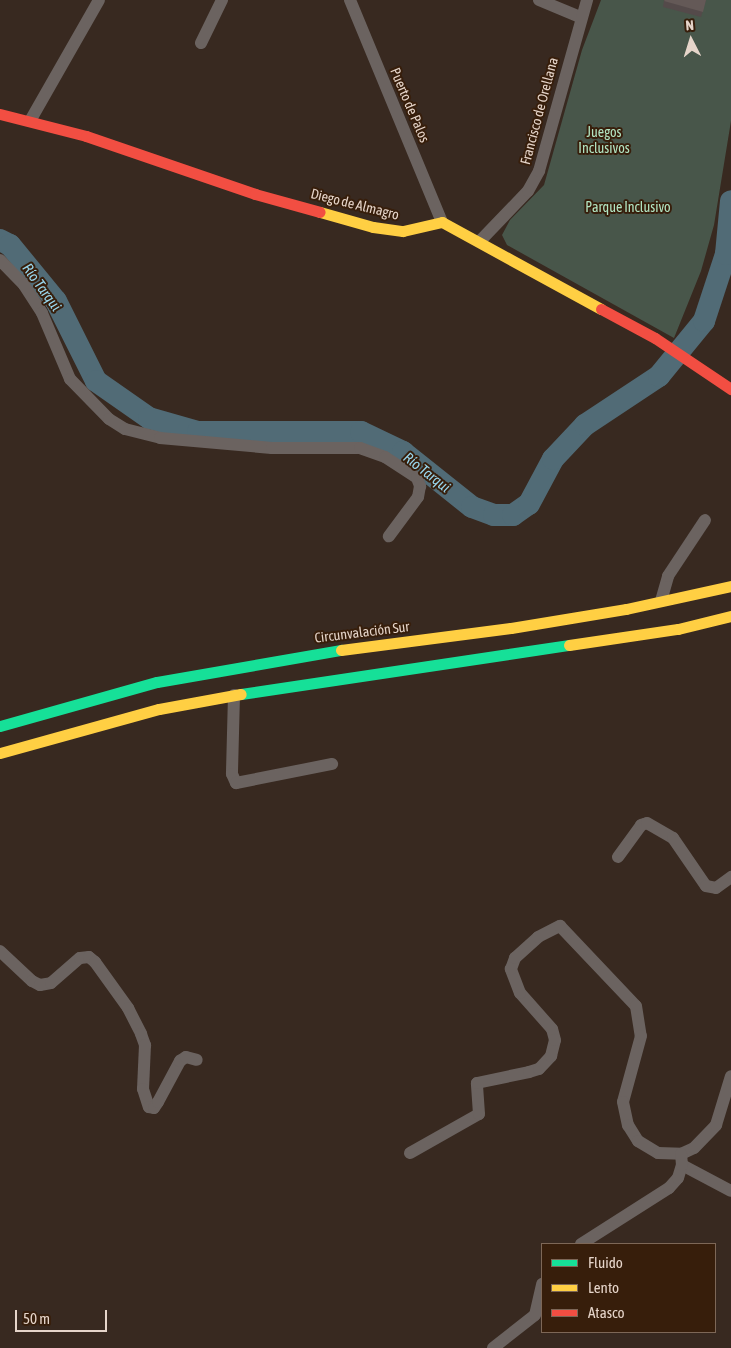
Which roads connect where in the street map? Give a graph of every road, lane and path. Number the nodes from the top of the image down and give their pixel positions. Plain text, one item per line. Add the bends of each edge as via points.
1 (99, 0) edge
2 (222, 0) edge
3 (350, 0) edge
4 (539, 0) edge
5 (587, 0) edge
6 (580, 18) junction
7 (202, 43) dead end
8 (0, 114) edge
9 (30, 121) junction
10 (442, 222) junction
11 (480, 241) junction
12 (0, 260) edge
13 (731, 389) edge
14 (705, 520) dead end
15 (389, 536) dead end
16 (731, 586) edge
17 (662, 600) junction
18 (731, 616) edge
19 (234, 695) junction
20 (0, 726) edge
21 (0, 753) edge
22 (332, 764) dead end
23 (618, 857) dead end
24 (731, 877) edge
25 (0, 951) edge
26 (197, 1060) dead end
27 (731, 1076) edge
28 (410, 1152) dead end
29 (681, 1160) junction
30 (731, 1191) edge
31 (583, 1243) edge
32 (541, 1288) edge
33 (493, 1348) edge

1 - 9 street
2 - 7 street
3 - 10 street, Puerto de Palos
4 - 6 street
5 - 6 street, Francisco de Orellana
6 - 11 street, Francisco de Orellana via 539,172 528,191
8 - 9 main road, Diego de Almagro
9 - 10 main road, Diego de Almagro via 86,136 255,194 373,227 403,231
10 - 11 main road
11 - 13 main road via 655,338
12 - 15 street via 24,285 42,313 70,379 108,419 125,430 160,438 272,448 352,447 385,457 418,478 420,486 418,496
14 - 17 street via 668,576
16 - 17 main road, Circunvalación Sur
17 - 20 main road, Circunvalación Sur via 511,628 290,656 157,682
18 - 19 main road via 678,628
19 - 21 main road via 159,709
19 - 22 street via 232,774 236,783
23 - 24 street via 641,824 647,823 673,838 706,886 716,888
25 - 26 street via 32,982 40,985 51,983 80,958 89,957 95,962 128,1008 141,1034 145,1045 143,1088 149,1107 154,1108 180,1061 186,1057
27 - 29 street via 716,1125
28 - 29 street via 479,1114 477,1083 529,1072 539,1068 551,1056 555,1040 552,1029 520,993 511,969 515,958 538,937 560,926 636,1006 641,1036 623,1102 628,1125 638,1141
29 - 30 street
29 - 31 street via 678,1178 669,1188
32 - 33 street via 535,1315

